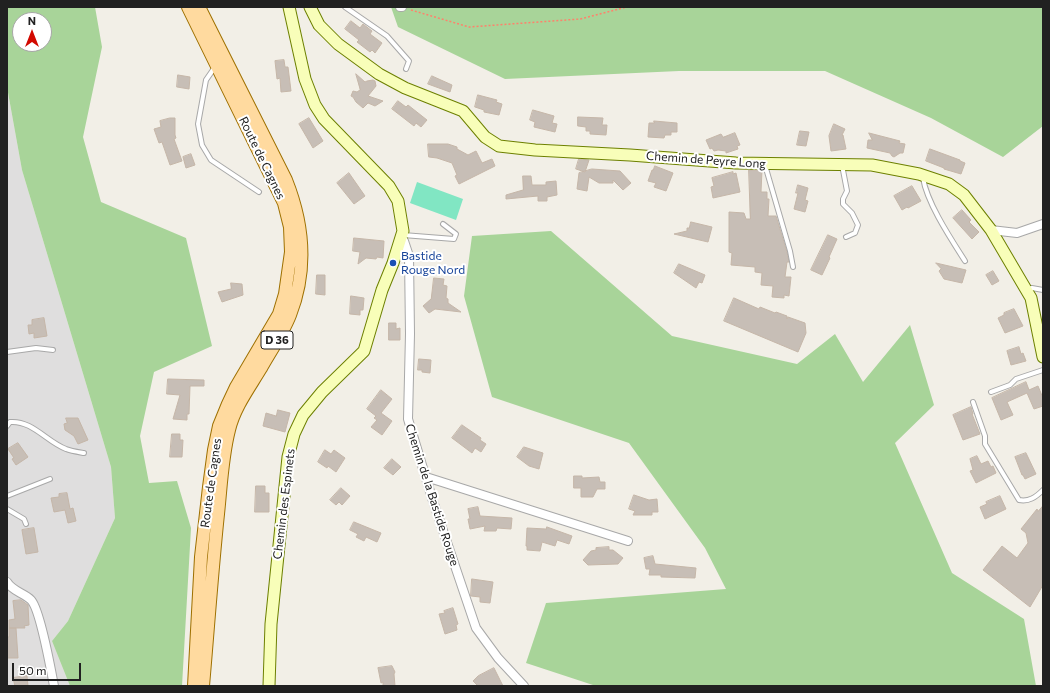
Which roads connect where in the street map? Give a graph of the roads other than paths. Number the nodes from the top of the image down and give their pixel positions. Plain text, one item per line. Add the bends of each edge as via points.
1 (188, 7) edge
2 (199, 7) edge
3 (289, 7) edge
4 (346, 7) edge
5 (313, 8) edge
6 (216, 65) junction
7 (406, 69) dead end
8 (765, 164) junction
9 (842, 164) junction
10 (923, 175) junction
11 (259, 192) dead end
12 (443, 224) dead end
13 (1043, 224) edge
14 (991, 230) junction
15 (402, 236) junction
16 (846, 237) dead end
17 (965, 261) dead end
18 (792, 267) dead end
19 (1026, 289) junction
20 (1043, 290) edge
21 (53, 350) dead end
22 (7, 352) edge
23 (1043, 357) edge
24 (1043, 370) edge
25 (991, 392) dead end
26 (972, 402) dead end
27 (7, 426) edge
28 (84, 453) dead end
29 (426, 477) junction
30 (50, 479) dead end
31 (1043, 490) edge
32 (7, 496) edge
33 (7, 509) edge
34 (26, 524) dead end
35 (628, 541) dead end
36 (7, 582) edge
37 (54, 686) edge
38 (194, 686) edge
39 (203, 686) edge
40 (269, 686) edge
41 (524, 686) edge

1 - 6 main road, Route de Cagnes / D 36
2 - 39 main road, Route de Cagnes / D 36 via 286,180 299,220 302,249 300,274 290,316 239,405 229,429 213,557
3 - 15 street, Chemin des Espinets via 305,79 315,105 324,118 389,186 398,201
4 - 7 lane via 387,36 409,61
5 - 8 street, Chemin de Peyre Long via 319,25 338,44 379,74 405,88 463,112 485,137 499,146
6 - 11 lane via 206,80 198,124 202,145 211,160
6 - 38 main road, Route de Cagnes / D 36 via 284,203 290,227 291,252 285,294 279,314 236,387 219,426 208,487
8 - 9 street, Chemin de Peyre Long
8 - 18 lane via 790,251
9 - 10 street, Chemin de Peyre Long via 872,165
9 - 16 lane via 847,191 843,204 852,213 858,225 855,233
10 - 14 street, Chemin de Peyre Long via 949,184 964,195
10 - 17 lane via 935,211
12 - 15 lane via 456,234 454,239
13 - 14 street via 1017,233
14 - 19 street, Chemin de Peyre Long
15 - 29 street, Chemin de la Bastide Rouge via 409,256 408,419
15 - 40 street, Chemin des Espinets via 382,290 364,351 322,392 303,415 294,434 288,457 271,624
19 - 20 lane
19 - 23 street, Chemin de Peyre Long via 1031,298
21 - 22 lane via 36,348
24 - 25 lane via 1016,379 1010,385
26 - 31 lane via 985,436 985,444 1019,500 1034,498
27 - 28 lane via 10,422 20,423 35,429 65,449
29 - 35 street
29 - 41 street, Chemin de la Bastide Rouge via 476,628 498,658
30 - 32 lane
33 - 34 lane via 24,519
36 - 37 street via 10,587 32,600 41,624

